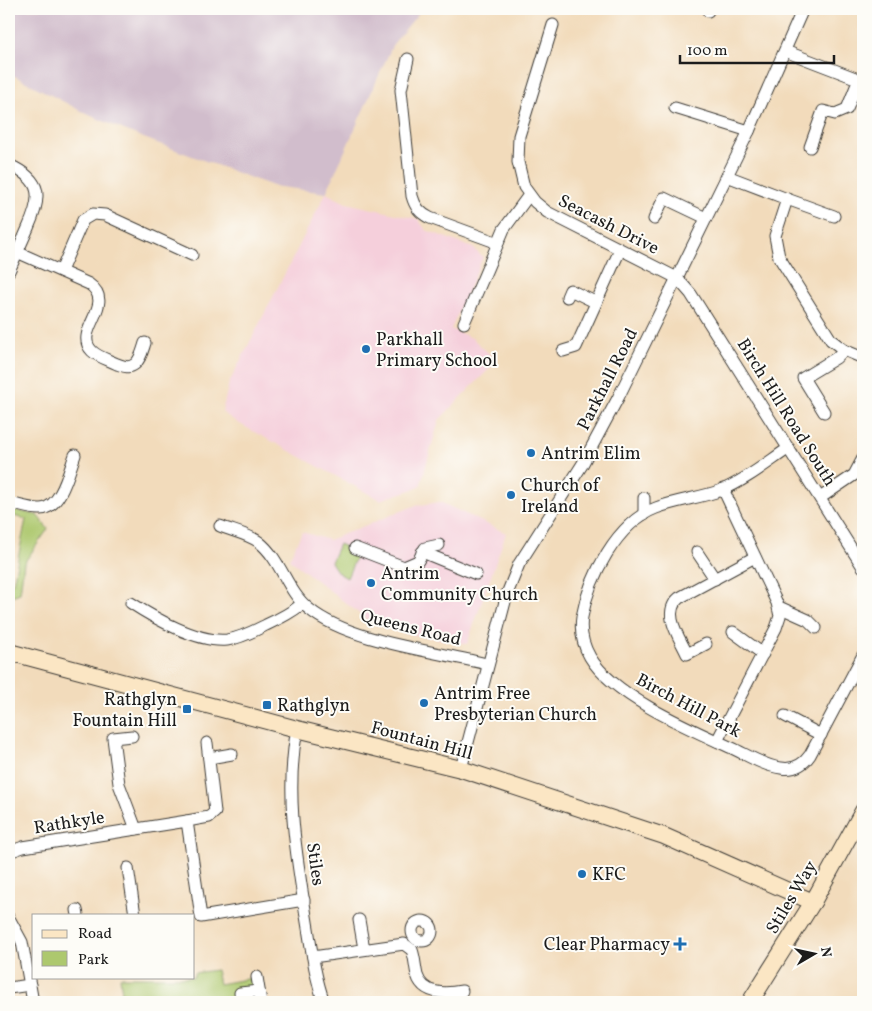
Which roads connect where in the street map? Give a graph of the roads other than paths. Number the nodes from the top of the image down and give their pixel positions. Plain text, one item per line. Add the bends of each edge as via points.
1 (803, 9) edge
2 (553, 25) dead end
3 (785, 51) junction
4 (408, 59) dead end
5 (861, 80) edge
6 (675, 108) dead end
7 (749, 131) junction
8 (810, 147) dead end
9 (9, 165) edge
10 (727, 176) junction
11 (529, 195) junction
12 (787, 199) junction
13 (834, 216) dead end
14 (706, 218) junction
15 (654, 219) dead end
16 (498, 243) junction
17 (620, 250) junction
18 (18, 252) junction
19 (192, 254) dead end
20 (9, 271) edge
21 (61, 271) junction
22 (676, 278) junction
23 (567, 297) dead end
24 (595, 302) junction
25 (464, 323) dead end
26 (145, 343) dead end
27 (844, 350) junction
28 (563, 351) dead end
29 (863, 358) edge
30 (824, 412) dead end
31 (790, 448) junction
32 (75, 455) dead end
33 (863, 458) edge
34 (723, 489) junction
35 (644, 498) dead end
36 (820, 498) junction
37 (9, 503) edge
38 (644, 514) junction
39 (220, 526) dead end
40 (439, 544) dead end
41 (355, 548) dead end
42 (422, 552) junction
43 (697, 552) dead end
44 (755, 557) junction
45 (863, 567) edge
46 (476, 574) dead end
47 (715, 579) junction
48 (131, 603) dead end
49 (302, 604) junction
50 (779, 607) junction
51 (816, 628) dead end
52 (733, 632) dead end
53 (706, 644) dead end
54 (9, 652) edge
55 (763, 654) junction
56 (863, 655) edge
57 (487, 664) junction
58 (785, 716) dead end
59 (297, 728) junction
60 (821, 734) junction
61 (132, 736) dead end
62 (717, 741) junction
63 (207, 743) dead end
64 (232, 754) dead end
65 (209, 758) junction
66 (461, 768) junction
67 (863, 811) edge
68 (187, 821) junction
69 (136, 829) junction
70 (9, 852) edge
71 (128, 868) dead end
72 (304, 900) junction
73 (813, 902) junction
74 (135, 914) edge
75 (9, 918) edge
76 (198, 918) edge
77 (359, 920) dead end
78 (364, 949) junction
79 (313, 957) junction
80 (257, 978) dead end
81 (30, 985) junction
82 (9, 988) edge
83 (462, 991) dead end
84 (240, 993) dead end
85 (260, 997) edge
86 (33, 1002) edge
87 (324, 1002) edge
88 (750, 1002) edge

1 - 3 street, Parkhall Road
2 - 11 street, Seacash Drive via 518,141 519,168
3 - 5 street
3 - 7 street, Parkhall Road
4 - 16 street via 401,90 411,186 416,205 430,218
5 - 8 street via 846,109 835,114 823,111
6 - 7 street
7 - 10 street, Parkhall Road
9 - 18 street via 30,177 38,196 36,210
10 - 12 street
10 - 14 street, Parkhall Road
11 - 16 street via 507,224
11 - 17 street, Seacash Drive via 547,212
12 - 13 street
12 - 27 street via 775,236 777,254 828,335
14 - 15 street via 664,198
14 - 22 street, Parkhall Road
16 - 25 street
17 - 22 street, Seacash Drive
17 - 24 street
18 - 20 street
18 - 21 street
19 - 21 street via 105,216 93,214 83,220
21 - 26 street via 89,284 99,295 99,309 87,334 92,351 129,367 137,363
22 - 31 street, Birch Hill Road South via 698,303
22 - 57 street, Parkhall Road via 582,465 519,564
23 - 24 street via 570,290
24 - 28 street via 576,347
27 - 29 street
27 - 30 street via 803,378
31 - 34 street, Birch Hill Park
31 - 36 street, Birch Hill Road South
32 - 37 street via 51,505 40,509
33 - 36 street via 854,475
34 - 38 street, Birch Hill Park
34 - 44 street
35 - 38 street
36 - 45 street, Birch Hill Road South
38 - 62 street, Birch Hill Park via 617,538 590,589 582,618 584,646 596,665 616,684 655,710
39 - 49 street, Queens Road via 261,544
40 - 42 street
41 - 42 street via 404,567 418,561
42 - 46 street
43 - 47 street
44 - 47 street
44 - 50 street
47 - 53 street via 677,600 672,612 673,625 688,654
48 - 49 street via 154,618 207,638 227,640 281,618
49 - 57 street, Queens Road via 328,620 364,635
50 - 51 street via 808,620
50 - 55 street via 779,622
52 - 55 street
54 - 59 street, Fountain Hill
55 - 62 street
56 - 60 street, Birch Hill Park
57 - 66 street, Parkhall Road
58 - 60 street
59 - 66 street, Fountain Hill
59 - 72 street, Stiles via 290,792
60 - 62 street, Birch Hill Park via 806,760 788,768 762,762
61 - 69 street via 113,738 121,790
63 - 65 street
64 - 65 street
65 - 68 street, Rathkyle via 214,813
66 - 73 street, Fountain Hill via 664,836
67 - 73 street, Stiles Way
68 - 69 street, Rathkyle
68 - 76 street
69 - 70 street, Rathkyle
71 - 74 street
72 - 76 street
72 - 79 street, Stiles
73 - 88 street, Stiles Way
75 - 81 street via 22,942
77 - 78 street
78 - 79 street
78 - 83 street via 412,943 417,976 424,985 440,994
79 - 87 street, Stiles
80 - 85 street
81 - 82 street
81 - 86 street
84 - 85 street

